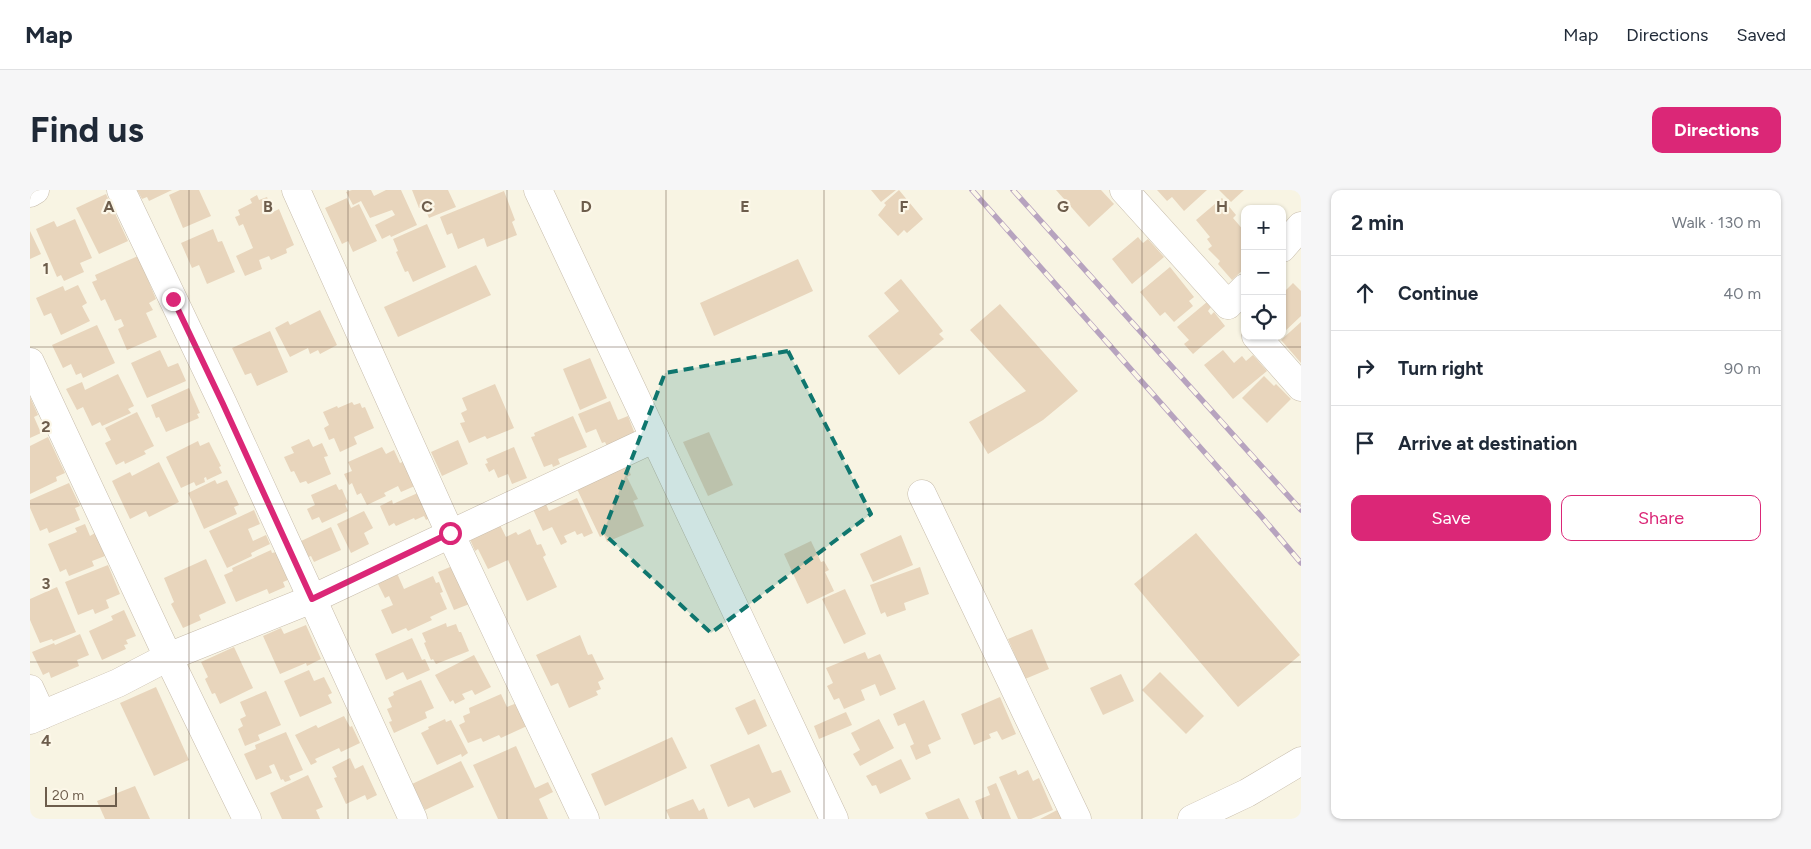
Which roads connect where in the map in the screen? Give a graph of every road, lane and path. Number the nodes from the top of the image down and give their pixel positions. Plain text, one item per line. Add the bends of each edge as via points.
1 (35, 190) edge
2 (121, 190) edge
3 (538, 190) edge
4 (1124, 190) edge
5 (30, 193) edge
6 (305, 193) edge
7 (1239, 306) edge
8 (1260, 340) edge
9 (30, 362) edge
10 (1301, 387) edge
11 (655, 438) junction
12 (922, 494) dead end
13 (450, 533) junction
14 (312, 599) junction
15 (168, 657) junction
16 (30, 690) edge
17 (36, 718) edge
18 (1301, 761) edge
19 (247, 819) edge
20 (413, 819) edge
21 (585, 819) edge
22 (834, 819) edge
23 (1077, 819) edge
24 (1192, 819) edge

1 - 5 street
2 - 14 street
3 - 11 street
4 - 7 street
6 - 13 street
8 - 10 street
9 - 15 street
11 - 13 street
11 - 22 street
12 - 23 street
13 - 14 street
13 - 21 street
14 - 15 street
14 - 20 street
15 - 17 street via 118,683
15 - 19 street
16 - 17 street
18 - 24 street via 1247,794

